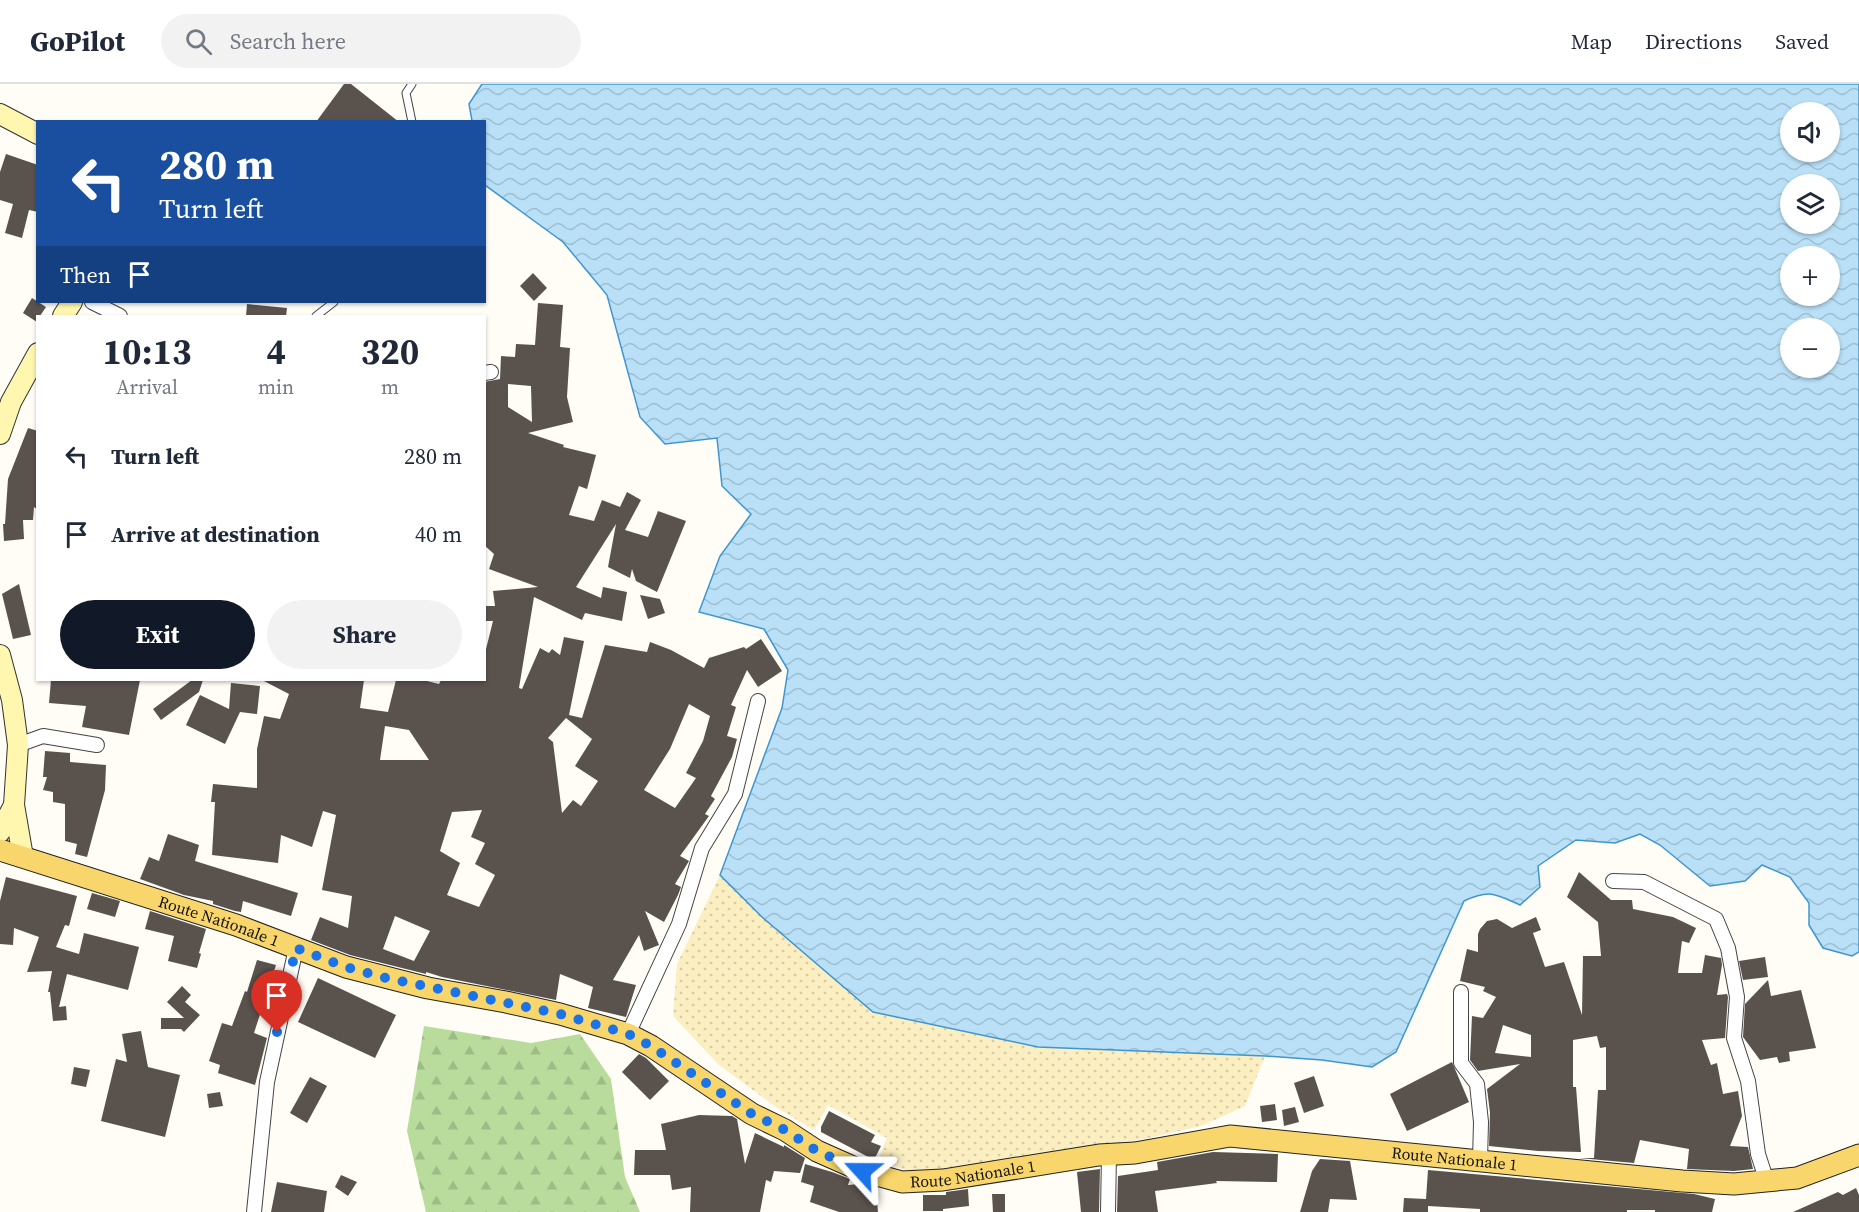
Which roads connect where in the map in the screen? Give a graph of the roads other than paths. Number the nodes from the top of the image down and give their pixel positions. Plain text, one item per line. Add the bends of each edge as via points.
1 (412, 84) edge
2 (0, 114) edge
3 (412, 120) edge
4 (36, 133) edge
5 (94, 303) edge
6 (333, 303) edge
7 (118, 315) edge
8 (317, 315) edge
9 (36, 357) edge
10 (0, 434) edge
11 (0, 655) edge
12 (758, 701) dead end
13 (18, 745) junction
14 (97, 745) dead end
15 (14, 805) junction
16 (0, 832) edge
17 (0, 850) edge
18 (23, 857) junction
19 (1613, 881) dead end
20 (296, 948) junction
21 (1461, 992) dead end
22 (628, 1034) junction
23 (1109, 1154) junction
24 (1859, 1155) edge
25 (1480, 1161) junction
26 (1767, 1182) junction
27 (254, 1212) edge
28 (1108, 1212) edge

1 - 3 lane via 406,93
2 - 4 main road
5 - 7 street
6 - 8 lane
9 - 10 main road via 11,402
11 - 13 main road
12 - 22 street via 735,794 702,848 679,924
13 - 14 street via 43,736
13 - 15 main road
15 - 16 main road
15 - 18 main road
17 - 18 main road, Route Nationale 1
18 - 20 main road, Route Nationale 1
19 - 26 street via 1644,882 1716,919 1728,948 1737,997 1734,1038 1748,1081 1758,1154
20 - 22 main road, Route Nationale 1 via 386,978 549,1011
20 - 27 street via 267,1082
21 - 25 street via 1461,1063 1477,1084
22 - 23 main road, Route Nationale 1 via 817,1151 862,1171 902,1182 943,1180
23 - 25 main road, Route Nationale 1 via 1230,1136
23 - 28 street
24 - 26 main road, Route Nationale 1 via 1797,1178
25 - 26 main road, Route Nationale 1 via 1682,1181

